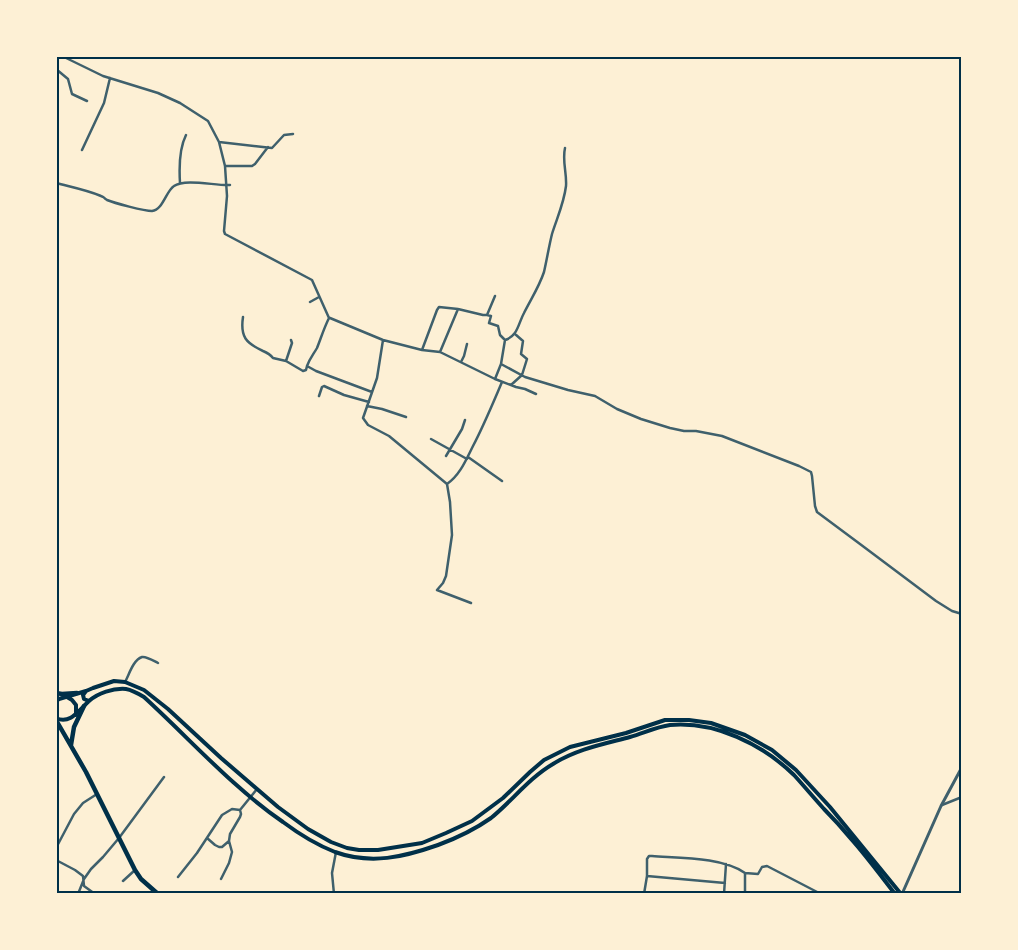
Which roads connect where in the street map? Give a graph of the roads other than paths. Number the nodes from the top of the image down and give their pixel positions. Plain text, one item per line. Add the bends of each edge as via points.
1 (62, 56) edge
2 (56, 70) edge
3 (110, 78) junction
4 (87, 101) dead end
5 (294, 134) dead end
6 (186, 135) dead end
7 (219, 142) junction
8 (268, 147) junction
9 (564, 148) dead end
10 (82, 150) dead end
11 (225, 166) junction
12 (56, 183) edge
13 (180, 183) junction
14 (229, 186) junction
15 (495, 296) dead end
16 (319, 297) junction
17 (310, 302) dead end
18 (458, 309) junction
19 (487, 315) junction
20 (243, 317) dead end
21 (329, 318) junction
22 (515, 334) junction
23 (291, 340) dead end
24 (383, 340) junction
25 (505, 340) junction
26 (467, 344) dead end
27 (422, 350) junction
28 (440, 352) junction
29 (286, 361) junction
30 (460, 362) junction
31 (501, 364) junction
32 (307, 366) junction
33 (522, 375) junction
34 (495, 379) junction
35 (502, 382) junction
36 (511, 385) junction
37 (372, 392) junction
38 (536, 394) dead end
39 (318, 396) dead end
40 (369, 402) junction
41 (367, 406) junction
42 (406, 417) dead end
43 (465, 420) dead end
44 (431, 438) dead end
45 (450, 449) junction
46 (446, 456) dead end
47 (467, 458) junction
48 (502, 481) dead end
49 (447, 484) junction
50 (471, 603) dead end
51 (962, 614) edge
52 (158, 663) dead end
53 (125, 682) junction
54 (56, 692) edge
55 (86, 692) junction
56 (78, 694) junction
57 (67, 697) junction
58 (56, 701) edge
59 (89, 701) junction
60 (84, 706) junction
61 (76, 715) junction
62 (56, 719) edge
63 (71, 746) junction
64 (962, 767) edge
65 (164, 777) dead end
66 (257, 789) junction
67 (97, 794) junction
68 (250, 796) junction
69 (962, 797) edge
70 (941, 806) junction
71 (240, 810) junction
72 (119, 838) junction
73 (206, 838) junction
74 (229, 842) junction
75 (56, 848) edge
76 (336, 852) junction
77 (56, 860) edge
78 (726, 864) junction
79 (135, 870) junction
80 (745, 873) junction
81 (647, 876) junction
82 (178, 877) dead end
83 (84, 879) junction
84 (221, 879) dead end
85 (123, 881) dead end
86 (725, 883) junction
87 (78, 894) edge
88 (95, 894) edge
89 (158, 894) edge
90 (334, 894) edge
91 (644, 894) edge
92 (724, 894) edge
93 (745, 894) edge
94 (821, 894) edge
95 (895, 894) edge
96 (902, 894) edge

1 - 3 street
2 - 4 street via 68,79 72,94
3 - 7 street via 180,103 208,121
3 - 10 street via 104,104
5 - 8 street via 284,135 273,147
6 - 13 street via 181,152
7 - 8 street
7 - 11 street
8 - 11 street via 252,166
9 - 22 street via 566,186 563,202 536,292
11 - 14 street
12 - 13 street via 154,211 170,188
13 - 14 street
14 - 16 street via 225,234 312,280
15 - 19 street
16 - 17 street
16 - 21 street
18 - 19 street
18 - 27 street via 438,308
18 - 28 street
19 - 25 street via 491,316 489,323 498,326
20 - 29 street via 242,332 247,341 273,358
21 - 24 street
21 - 32 street
22 - 25 street
22 - 33 street via 523,341 521,354 527,359
23 - 29 street
24 - 27 street
24 - 37 street
25 - 31 street
26 - 30 street
27 - 28 street
28 - 30 street
29 - 32 street via 303,371
30 - 34 street
31 - 33 street
31 - 34 street
32 - 37 street
33 - 36 street
33 - 51 street via 595,396 617,409 658,424 722,436 811,472 815,506 820,515 936,602
34 - 35 street
35 - 36 street
35 - 47 street
36 - 38 street
37 - 40 street
39 - 40 street via 324,386
40 - 41 street
41 - 42 street
41 - 49 street via 363,418 368,425 389,436
43 - 45 street
44 - 45 street
45 - 46 street
45 - 47 street
47 - 48 street
47 - 49 street
49 - 50 street via 452,535 446,576 437,590
52 - 53 street via 141,657 132,666
53 - 55 main road via 114,681
53 - 66 main road via 153,696
54 - 56 highway
55 - 56 main road
55 - 59 main road via 84,699
56 - 57 main road
57 - 58 main road
57 - 61 main road via 76,705
59 - 60 main road
59 - 68 main road via 103,692 126,689 137,692
60 - 61 main road
60 - 63 highway via 74,727
61 - 62 main road
62 - 63 highway
63 - 67 highway
64 - 70 street
65 - 72 street
66 - 68 street
66 - 96 main road via 308,829 331,842 359,850 393,849 422,843 472,820 503,798 544,760 570,747 665,720 689,720 745,734 772,750 796,770 830,807
67 - 72 highway
67 - 75 street via 74,814
68 - 71 street
68 - 76 main road via 297,832
69 - 70 street
70 - 96 street
71 - 73 street via 232,808 222,815
71 - 74 street
72 - 79 highway
72 - 83 street
73 - 74 street via 219,847
73 - 82 street
74 - 84 street via 232,852
76 - 90 street via 332,873
76 - 95 main road via 363,858 392,858 460,837 491,818 554,763 587,748 655,728 680,725 717,730 751,743 768,754 793,775 854,841
77 - 83 street
78 - 80 street
78 - 81 street via 649,856
78 - 86 street
79 - 85 street
79 - 89 highway
80 - 93 street
80 - 94 street via 758,874 762,867 767,866
81 - 86 street
81 - 91 street
83 - 87 street
83 - 88 street via 84,886
86 - 92 street

